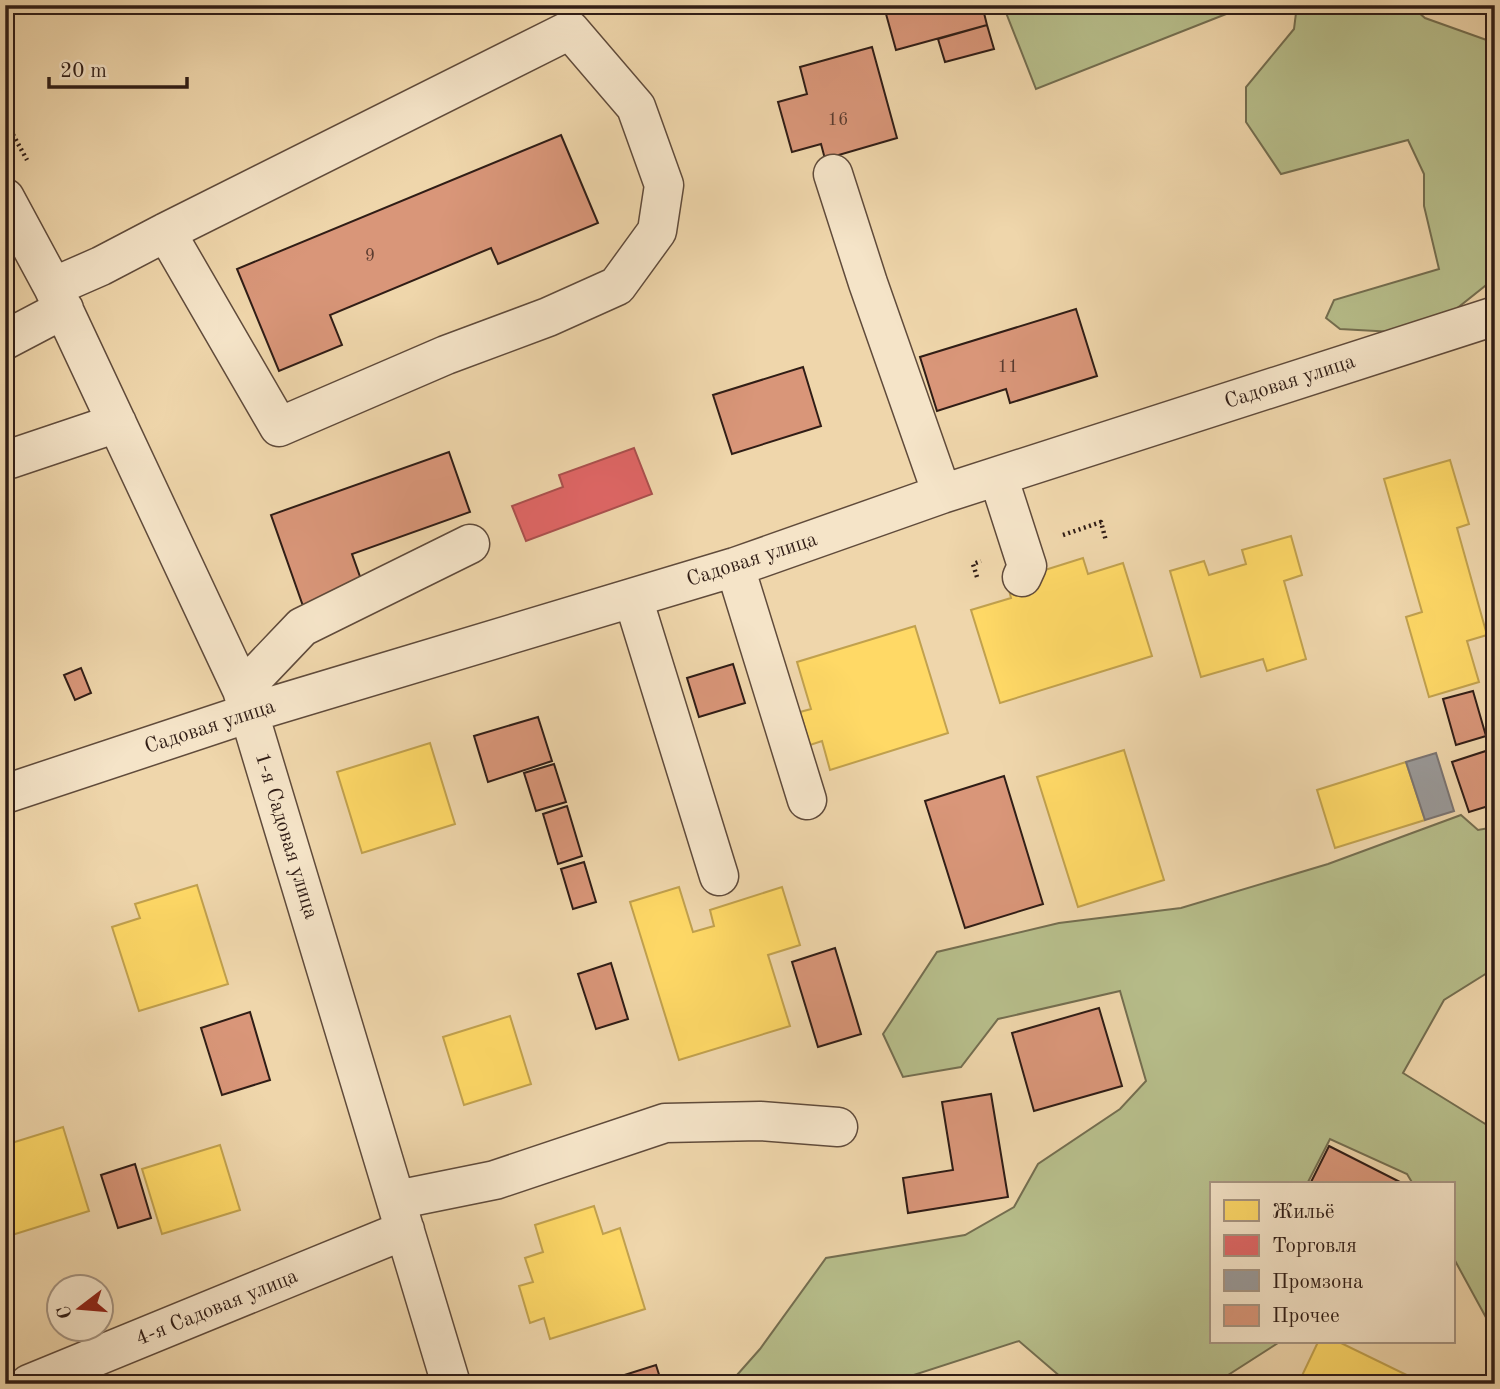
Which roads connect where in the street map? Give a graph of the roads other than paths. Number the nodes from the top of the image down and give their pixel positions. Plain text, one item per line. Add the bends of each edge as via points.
1 (833, 174) dead end
2 (5, 198) edge
3 (166, 232) junction
4 (59, 298) junction
5 (1495, 316) edge
6 (5, 340) edge
7 (117, 423) junction
8 (5, 457) edge
9 (998, 476) junction
10 (942, 494) junction
11 (470, 544) dead end
12 (735, 567) junction
13 (1022, 577) dead end
14 (633, 598) junction
15 (246, 702) junction
16 (5, 794) edge
17 (807, 800) dead end
18 (719, 876) dead end
19 (838, 1127) dead end
20 (400, 1215) junction
21 (29, 1384) edge
22 (451, 1384) edge

1 - 10 street
2 - 4 street, 1-я Садовая улица
3 - 3 street via 279,427 617,286 656,231 664,185 636,107 570,30
3 - 4 street via 101,266
4 - 6 street
4 - 7 street, 1-я Садовая улица
5 - 9 street, Садовая улица
7 - 8 street
7 - 15 street, 1-я Садовая улица
9 - 10 street, Садовая улица
9 - 13 street via 1027,566
10 - 12 street, Садовая улица
11 - 15 street via 302,627
12 - 14 street, Садовая улица
12 - 17 street
14 - 15 street, Садовая улица
14 - 18 street
15 - 16 street, Садовая улица
15 - 20 street, 1-я Садовая улица
19 - 20 street, 4-я Садовая улица via 760,1121 665,1124
20 - 21 street, 4-я Садовая улица
20 - 22 street, 1-я Садовая улица

